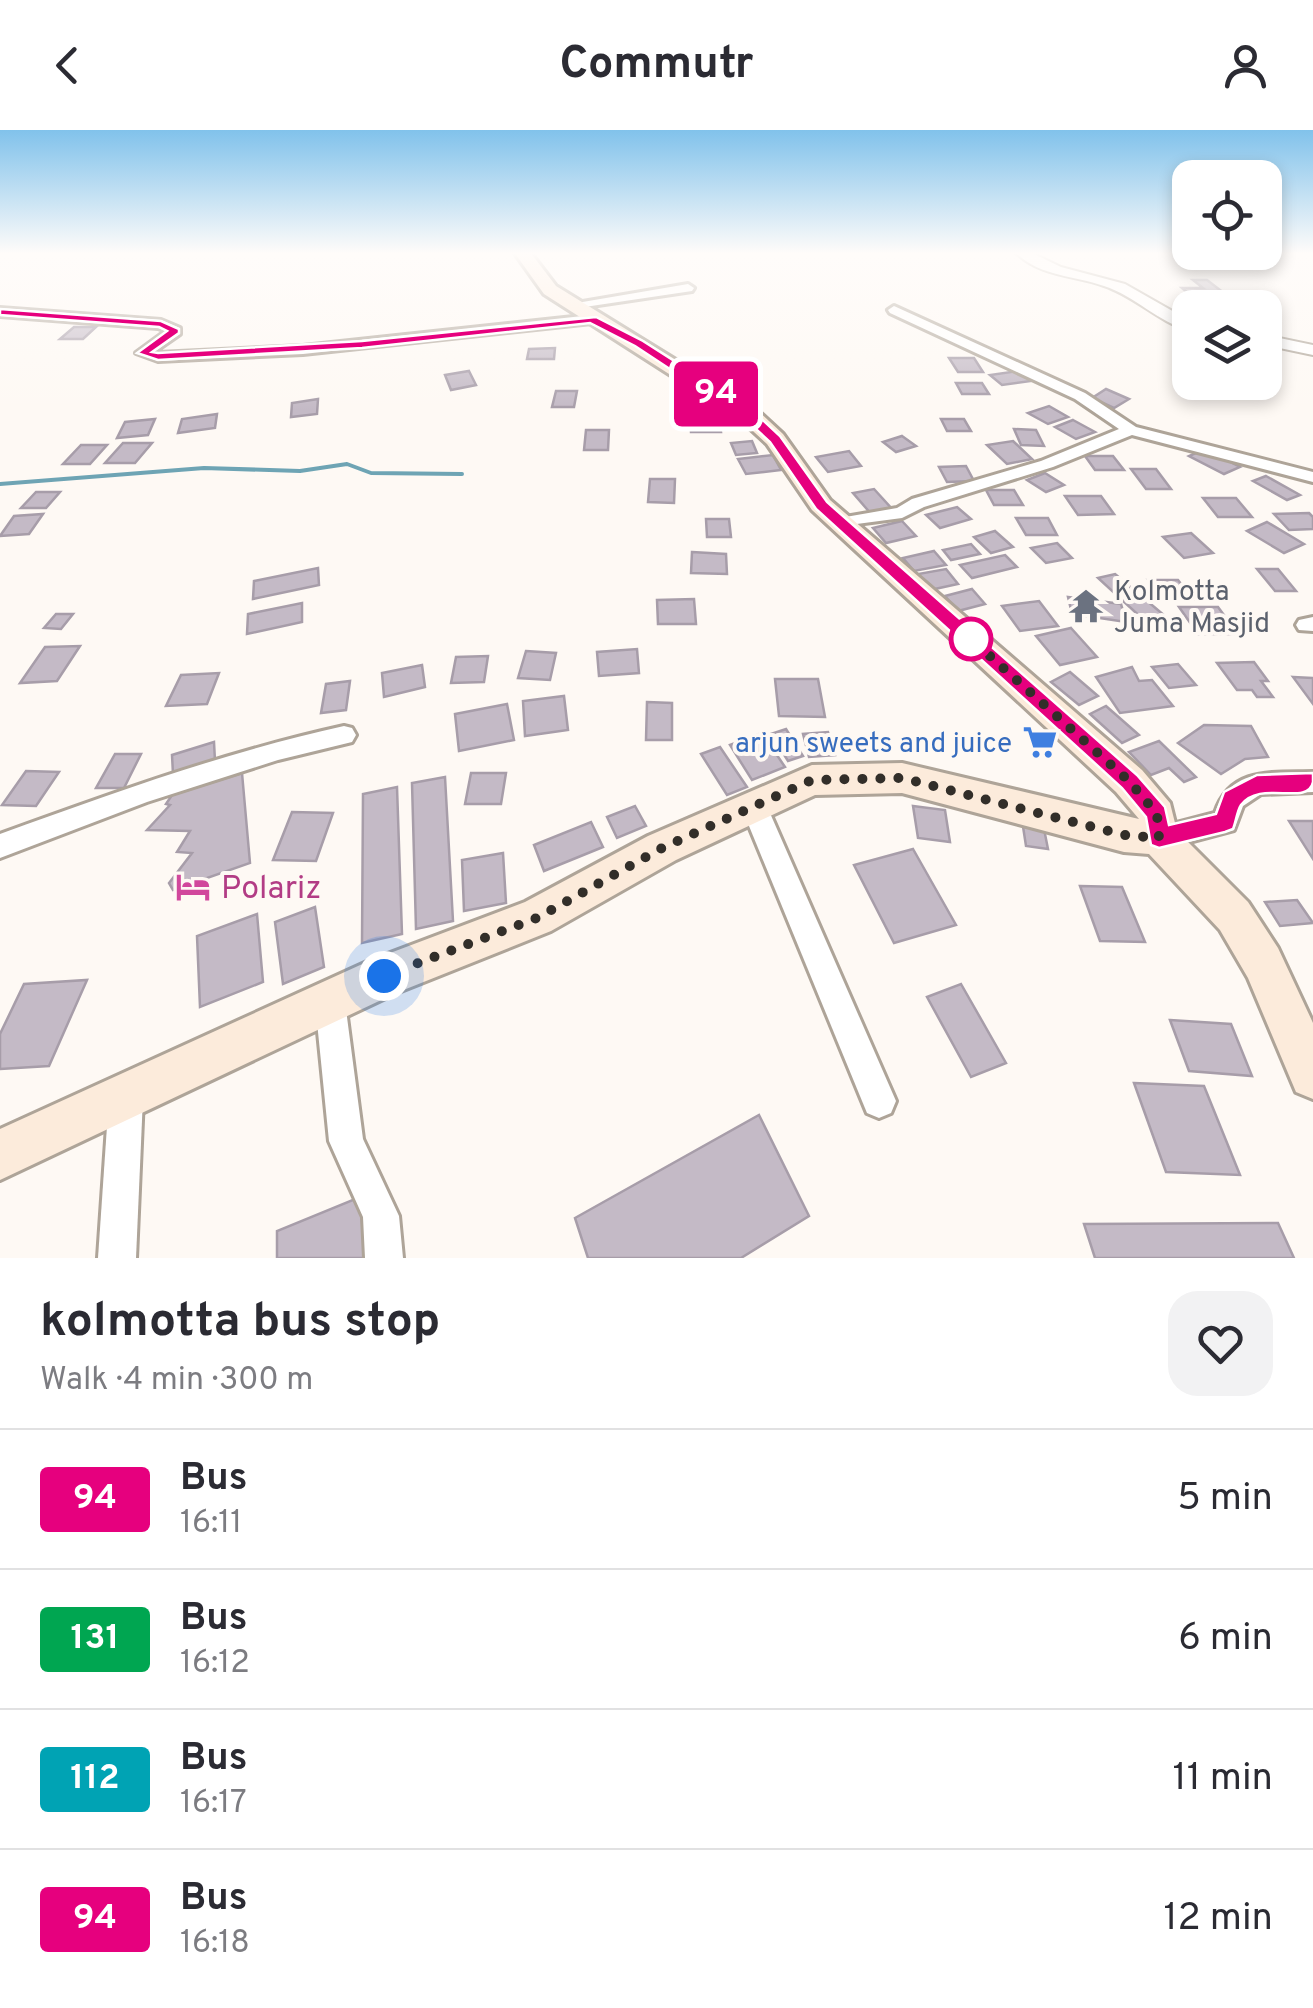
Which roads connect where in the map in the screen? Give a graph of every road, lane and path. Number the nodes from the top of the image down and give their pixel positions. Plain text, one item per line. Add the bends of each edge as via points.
1 (571, 305) edge
2 (615, 305) edge
3 (1148, 305) edge
4 (894, 310) dead end
5 (0, 312) edge
6 (582, 312) junction
7 (1172, 319) edge
8 (1282, 344) edge
9 (1313, 350) edge
10 (1131, 430) junction
11 (1313, 477) edge
12 (840, 523) junction
13 (344, 735) dead end
14 (1313, 782) edge
15 (753, 804) junction
16 (1159, 838) junction
17 (0, 846) edge
18 (330, 1002) junction
19 (1313, 1075) edge
20 (126, 1097) junction
21 (880, 1101) dead end
22 (0, 1155) edge
23 (117, 1258) edge
24 (384, 1258) edge

1 - 6 main road
2 - 6 street
3 - 7 street
4 - 10 street via 1080,396
5 - 6 street via 161,324 175,331 143,353 158,357 322,348
6 - 12 main road via 749,415
8 - 9 street
10 - 11 street
10 - 12 street via 902,513
12 - 16 main road via 1129,781 1157,814
13 - 17 street via 143,793
14 - 16 street via 1257,784 1232,799 1225,822
15 - 16 main road via 812,780 902,778 1124,835
15 - 18 main road via 537,918
15 - 21 street
16 - 19 main road via 1234,916 1263,963
18 - 20 main road
18 - 24 street via 346,1141 380,1216
20 - 22 main road
20 - 23 street

